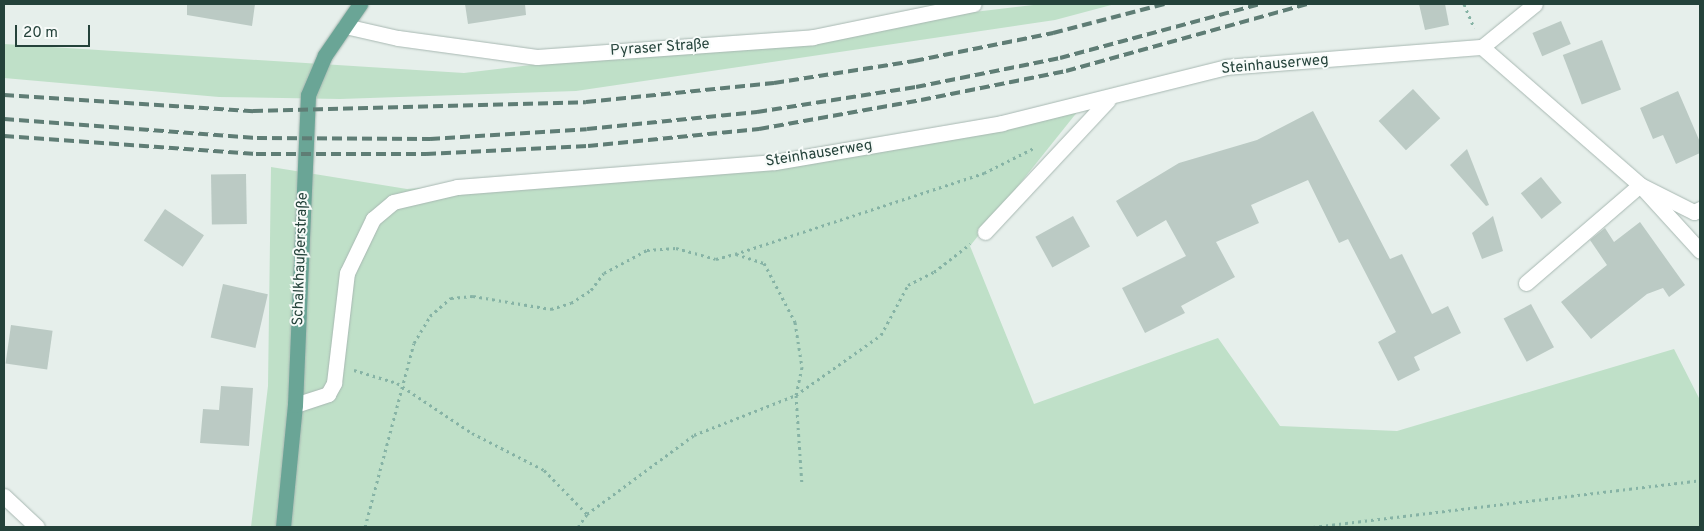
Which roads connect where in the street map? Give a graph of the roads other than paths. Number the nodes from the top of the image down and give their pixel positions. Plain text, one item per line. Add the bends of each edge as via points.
1 (360, 4) edge
2 (974, 4) edge
3 (1535, 4) edge
4 (345, 26) junction
5 (1482, 47) junction
6 (1108, 100) junction
7 (1640, 185) junction
8 (1700, 209) edge
9 (985, 232) road end
10 (1700, 251) edge
11 (1526, 283) dead end
12 (295, 405) junction
13 (4, 496) edge
14 (36, 527) edge
15 (282, 527) edge

1 - 4 main road, Schalkhaußerstraße
2 - 4 street, Pyraser Straße via 813,37 537,57 398,38
3 - 5 street
4 - 12 main road, Schalkhaußerstraße via 315,73 308,95
5 - 6 street, Steinhauserweg via 1226,67
5 - 7 street
6 - 9 street
6 - 12 street, Steinhauserweg via 1002,124 775,162 457,187 393,202 373,219 347,273 338,366 328,394
7 - 8 street via 1694,212
7 - 10 street
7 - 11 street
12 - 15 main road, Schalkhaußerstraße
13 - 14 street

